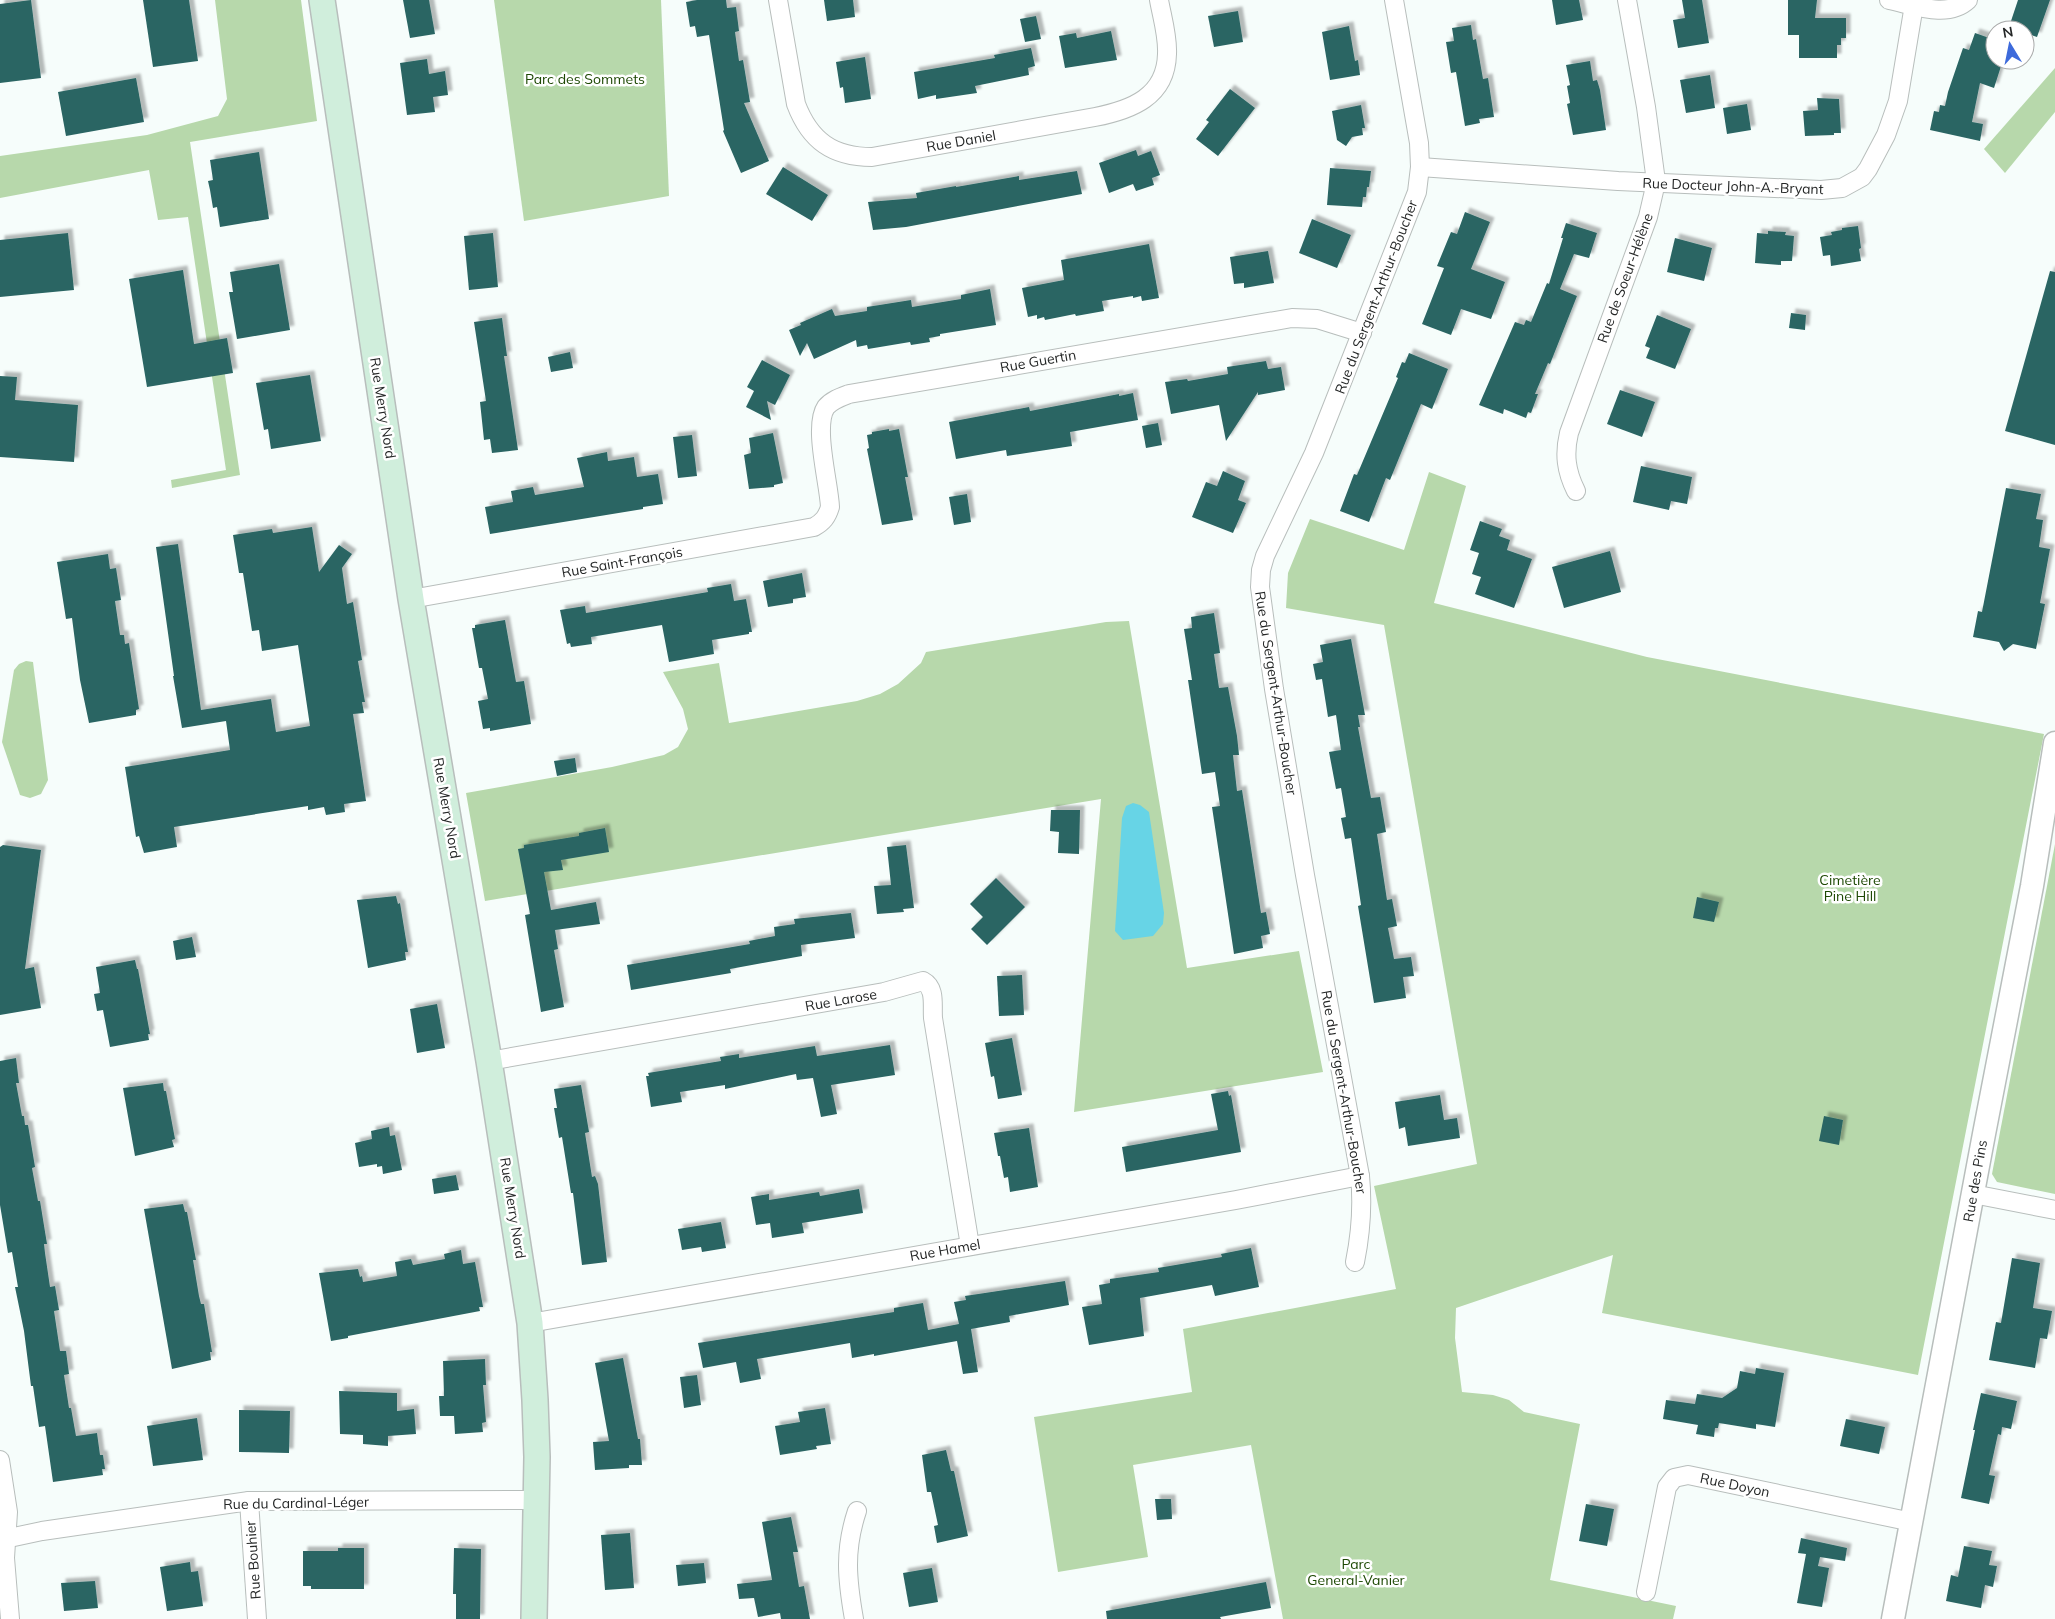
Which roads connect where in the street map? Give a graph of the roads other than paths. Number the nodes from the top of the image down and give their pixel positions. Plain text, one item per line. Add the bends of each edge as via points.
1 (322, 0) edge
2 (778, 0) edge
3 (1159, 0) edge
4 (1394, 0) edge
5 (1627, 0) edge
6 (1889, 0) edge
7 (1968, 0) edge
8 (1914, 5) junction
9 (1420, 167) junction
10 (1655, 183) junction
11 (1362, 334) junction
12 (1576, 491) dead end
13 (827, 516) joint
14 (411, 599) junction
15 (2055, 742) edge
16 (489, 1061) junction
17 (1360, 1176) junction
18 (1973, 1194) junction
19 (2055, 1210) edge
20 (970, 1246) junction
21 (1355, 1262) dead end
22 (530, 1323) junction
23 (0, 1460) edge
24 (536, 1500) junction
25 (249, 1501) junction
26 (857, 1511) dead end
27 (1912, 1522) junction
28 (3, 1539) edge
29 (1646, 1592) dead end
30 (10, 1619) edge
31 (257, 1619) edge
32 (534, 1619) edge
33 (854, 1619) edge
34 (1893, 1619) edge

1 - 14 main road, Rue Merry Nord
2 - 3 street, Rue Daniel via 801,118 830,148 858,157 872,157 1095,117 1128,109 1141,102 1160,82 1165,68 1166,41
4 - 9 street, Rue du Sergent-Arthur-Boucher via 1419,143
5 - 10 street, Rue de Soeur-Hélène via 1646,107
6 - 8 street
7 - 8 street via 1954,9 1945,10
8 - 10 street, Rue Docteur John-A.-Bryant via 1898,101 1891,124 1868,170 1852,184 1821,190
9 - 10 street, Rue Docteur John-A.-Bryant
9 - 11 street, Rue du Sergent-Arthur-Boucher via 1414,204
10 - 12 street, Rue de Soeur-Hélène via 1648,217 1569,433 1566,463
11 - 13 street, Rue Guertin via 1317,319 1292,318 849,394 826,406 820,422 830,498
11 - 17 street, Rue du Sergent-Arthur-Boucher via 1314,453 1266,556 1260,587 1305,875
13 - 14 street, Rue Saint-François via 814,527 806,529
14 - 16 main road, Rue Merry Nord
15 - 18 street, Rue des Pins via 2032,886
16 - 20 street, Rue Larose via 884,992 923,981 933,995 933,1018
16 - 22 main road, Rue Merry Nord
17 - 20 street, Rue Hamel
17 - 21 street, Rue du Sergent-Arthur-Boucher via 1362,1222
18 - 19 street
18 - 27 street, Rue des Pins
20 - 22 street, Rue Hamel
22 - 24 main road, Rue Merry Nord via 536,1400
23 - 28 street via 8,1512
24 - 25 street, Rue du Cardinal-Léger
24 - 32 main road, Rue Merry Nord
25 - 28 street, Rue du Cardinal-Léger
25 - 31 street, Rue Bouhier
26 - 33 street via 846,1563
27 - 29 street, Rue Doyon via 1688,1475 1674,1478 1667,1487
27 - 34 street, Rue des Pins
28 - 30 street

